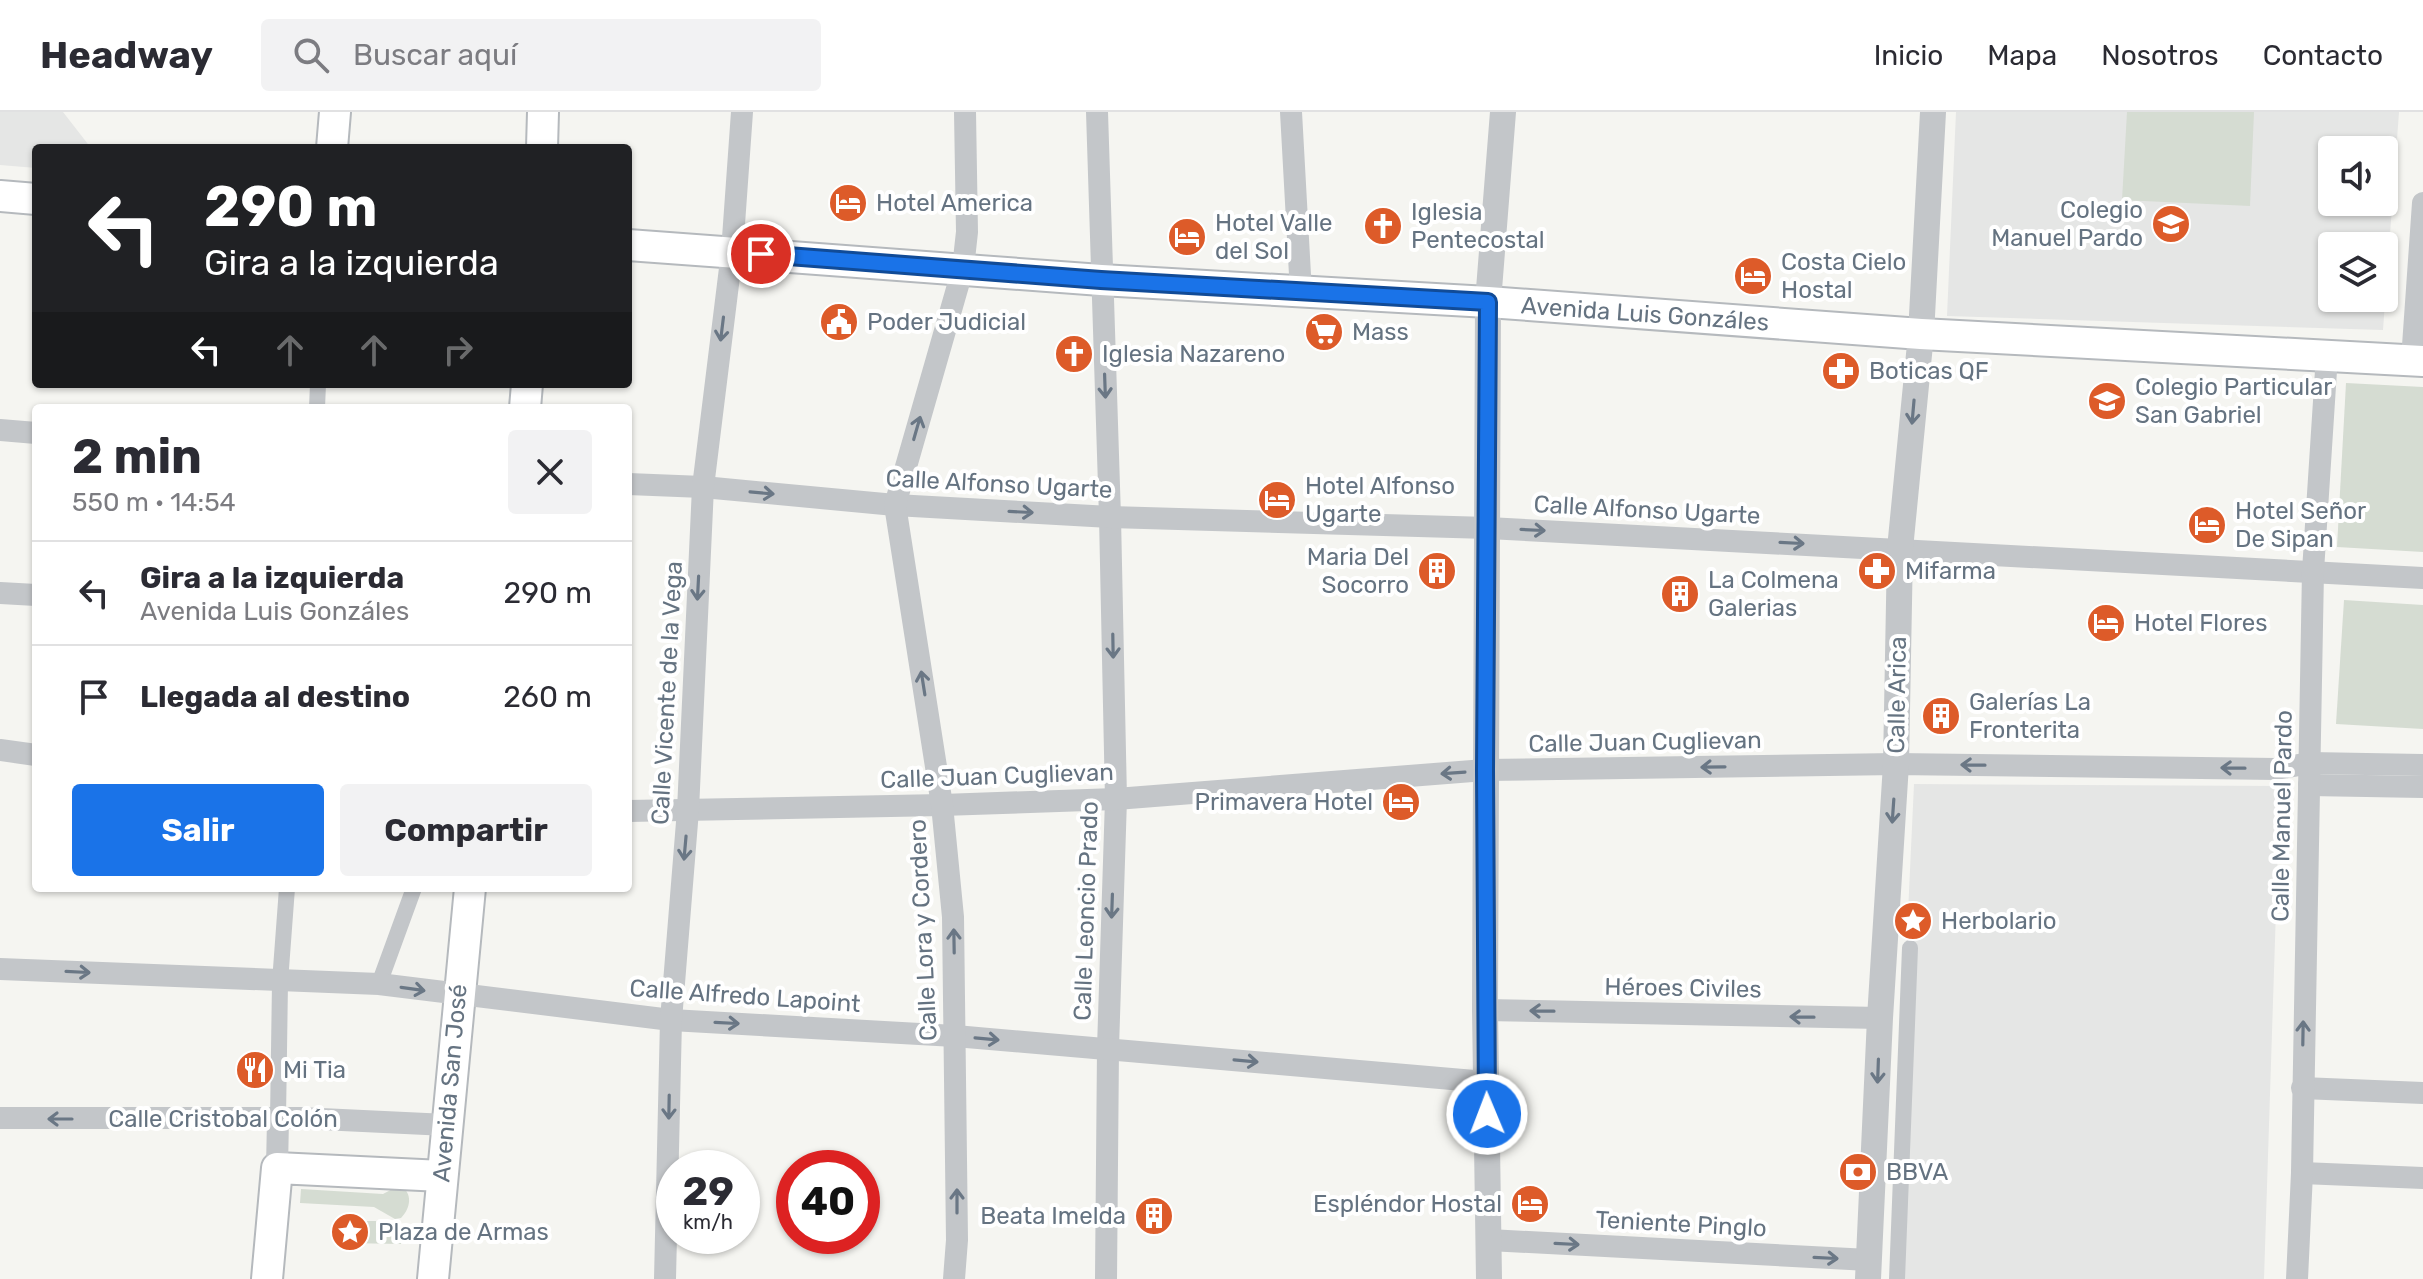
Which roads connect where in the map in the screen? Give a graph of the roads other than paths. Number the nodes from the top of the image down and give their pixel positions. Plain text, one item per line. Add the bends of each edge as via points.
1 (335, 112) edge
2 (543, 112) edge
3 (742, 112) edge
4 (965, 112) edge
5 (1097, 112) edge
6 (1291, 112) edge
7 (1503, 112) edge
8 (1933, 112) edge
9 (332, 144) edge
10 (542, 144) edge
11 (0, 196) edge
12 (32, 199) edge
13 (2423, 206) edge
14 (632, 245) edge
15 (732, 252) junction
16 (963, 268) junction
17 (1101, 280) junction
18 (1301, 293) junction
19 (1488, 302) junction
20 (1921, 334) junction
21 (2327, 355) junction
22 (2417, 361) edge
23 (0, 430) edge
24 (32, 433) edge
25 (632, 484) edge
26 (703, 487) junction
27 (895, 505) junction
28 (1110, 517) junction
29 (1488, 528) junction
30 (1900, 549) junction
31 (2313, 571) junction
32 (2423, 578) edge
33 (0, 593) edge
34 (32, 595) edge
35 (0, 750) edge
36 (32, 754) edge
37 (1896, 764) junction
38 (2423, 765) edge
39 (1485, 770) junction
40 (2310, 774) junction
41 (2423, 787) edge
42 (1116, 799) junction
43 (942, 805) junction
44 (688, 810) junction
45 (632, 811) edge
46 (287, 892) edge
47 (413, 892) edge
48 (470, 892) edge
49 (1910, 948) dead end
50 (0, 969) edge
51 (280, 982) junction
52 (379, 984) junction
53 (458, 995) junction
54 (1485, 1010) junction
55 (1880, 1018) junction
56 (671, 1020) junction
57 (955, 1036) junction
58 (1108, 1048) junction
59 (1486, 1082) junction
60 (2302, 1088) junction
61 (2423, 1093) edge
62 (0, 1118) edge
63 (278, 1119) junction
64 (447, 1125) junction
65 (277, 1168) junction
66 (2302, 1173) junction
67 (442, 1176) junction
68 (2423, 1178) edge
69 (1489, 1240) junction
70 (1869, 1270) edge
71 (267, 1279) edge
72 (433, 1279) edge
73 (665, 1279) edge
74 (954, 1279) edge
75 (1106, 1279) edge
76 (1489, 1279) edge
77 (1897, 1279) edge
78 (2297, 1279) edge

1 - 9 main road
2 - 10 main road
3 - 15 street, Calle Vicente de la Vega
4 - 16 street, Calle Lora y Cordero
5 - 17 street, Calle Leoncio Prado
6 - 18 street
7 - 19 street
8 - 20 street, Calle Arica
11 - 12 main road
13 - 22 street
14 - 15 main road, Avenida Luis Gonzáles
15 - 16 main road, Avenida Luis Gonzáles
15 -> 26 street, Calle Vicente de la Vega
16 - 17 main road, Avenida Luis Gonzáles
27 -> 16 street, Calle Lora y Cordero
17 - 18 main road, Avenida Luis Gonzáles
17 -> 28 street, Calle Leoncio Prado
18 - 19 main road, Avenida Luis Gonzáles
19 - 20 main road, Avenida Luis Gonzáles
19 - 29 street
20 - 21 main road, Avenida Luis Gonzáles
20 -> 30 street, Calle Arica
21 - 22 main road, Avenida Luis Gonzáles
21 - 31 street, Calle Manuel Pardo
23 - 24 street
25 - 26 street, Calle Alfonso Ugarte
26 -> 27 street, Calle Alfonso Ugarte
26 -> 44 street, Calle Vicente de la Vega
27 -> 28 street, Calle Alfonso Ugarte
43 -> 27 street, Calle Lora y Cordero
28 - 29 street, Calle Alfonso Ugarte
28 -> 42 street, Calle Leoncio Prado
29 -> 30 street, Calle Alfonso Ugarte
29 - 39 street
30 - 31 street, Calle Alfonso Ugarte
30 - 37 street, Calle Arica
31 - 32 street, Calle Alfonso Ugarte
31 - 40 street, Calle Manuel Pardo
33 - 34 street
35 - 36 street
37 -> 39 street, Calle Juan Cuglievan
40 -> 37 street, Calle Juan Cuglievan via 2276,769
37 -> 55 street, Calle Arica
38 - 40 street, Calle Juan Cuglievan
39 -> 42 street, Calle Juan Cuglievan
39 - 54 street
40 - 41 street, Calle Juan Cuglievan
60 -> 40 street, Calle Manuel Pardo
42 - 43 street, Calle Juan Cuglievan
42 -> 58 street, Calle Leoncio Prado
43 - 44 street, Calle Juan Cuglievan
57 -> 43 street, Calle Lora y Cordero via 953,917
44 - 45 street, Calle Juan Cuglievan
44 -> 56 street, Calle Vicente de la Vega
46 - 51 street
47 - 52 street
48 - 53 main road, Avenida San José
49 - 77 street
50 -> 51 street, Calle Alfredo Lapoint
51 - 52 street, Calle Alfredo Lapoint
51 - 63 street
52 -> 53 street, Calle Alfredo Lapoint
53 - 56 street, Calle Alfredo Lapoint
53 - 64 main road, Avenida San José
55 -> 54 street, Héroes Civiles
54 - 59 street
55 -> 70 street, Calle Arica
56 -> 57 street, Calle Alfredo Lapoint
56 -> 73 street, Calle Vicente de la Vega
57 -> 58 street, Calle Alfredo Lapoint
74 -> 57 street, Calle Lora y Cordero
58 -> 59 street, Calle Alfredo Lapoint
58 - 75 street, Calle Leoncio Prado
59 - 69 street
60 - 61 street
60 - 66 street, Calle Manuel Pardo
63 -> 62 street, Calle Cristobal Colón
63 - 64 street, Calle Cristobal Colón
63 - 65 street
64 - 67 main road, Avenida San José
65 - 67 main road, Calle Cristobal Colón
65 - 71 main road
66 - 68 street
66 - 78 street, Calle Manuel Pardo
67 - 72 main road, Avenida San José
69 -> 70 street, Teniente Pinglo
69 - 76 street

